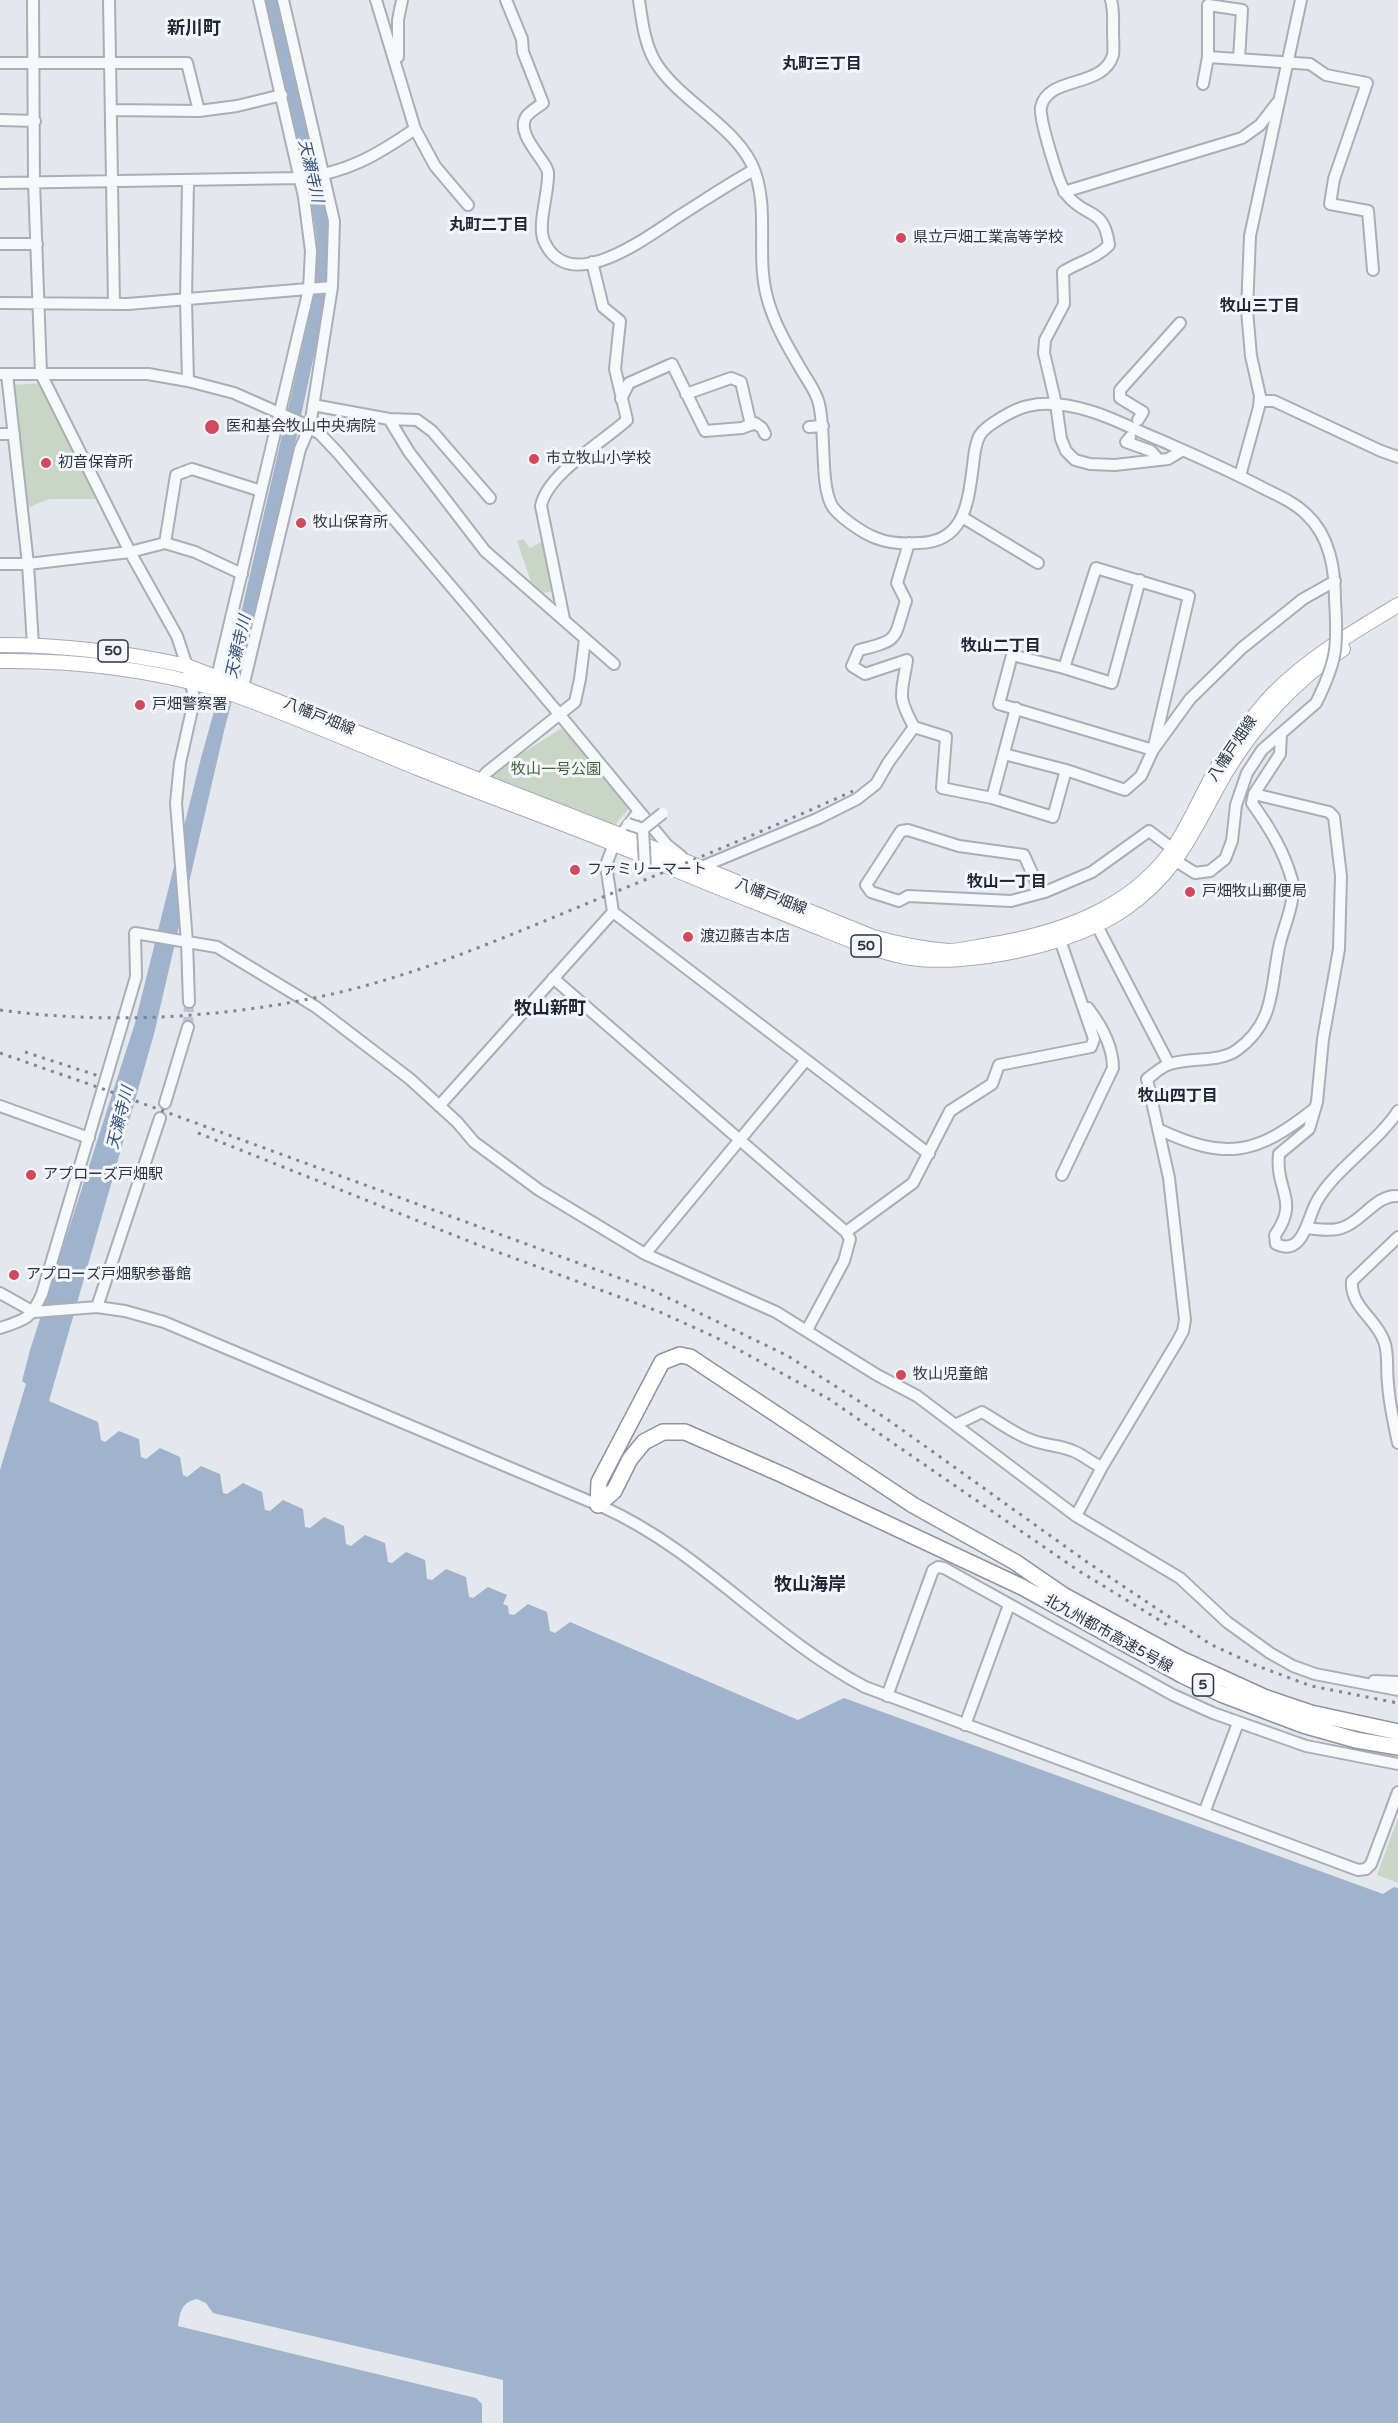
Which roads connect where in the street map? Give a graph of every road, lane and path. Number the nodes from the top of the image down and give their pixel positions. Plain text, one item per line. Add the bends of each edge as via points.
1 (33, 0) edge
2 (109, 0) edge
3 (259, 0) edge
4 (283, 0) edge
5 (376, 0) edge
6 (402, 0) edge
7 (506, 0) edge
8 (639, 0) edge
9 (1111, 0) edge
10 (1301, 0) edge
11 (1208, 57) junction
12 (1239, 59) junction
13 (110, 62) junction
14 (0, 63) edge
15 (33, 63) junction
16 (1289, 63) junction
17 (398, 70) junction
18 (1203, 84) dead end
19 (282, 95) junction
20 (1279, 101) junction
21 (111, 110) junction
22 (199, 111) junction
23 (0, 120) edge
24 (35, 121) junction
25 (415, 129) junction
26 (754, 170) junction
27 (325, 175) junction
28 (300, 178) junction
29 (188, 180) junction
30 (113, 181) junction
31 (34, 182) junction
32 (0, 183) edge
33 (1064, 192) junction
34 (468, 205) dead end
35 (0, 244) edge
36 (37, 244) junction
37 (592, 262) junction
38 (1373, 270) dead end
39 (332, 287) junction
40 (309, 289) junction
41 (186, 300) junction
42 (0, 303) edge
43 (39, 303) junction
44 (114, 303) junction
45 (1180, 323) dead end
46 (3, 374) edge
47 (41, 374) junction
48 (188, 381) junction
49 (687, 394) junction
50 (621, 399) junction
51 (1260, 401) junction
52 (1056, 404) junction
53 (313, 405) junction
54 (283, 414) junction
55 (389, 419) junction
56 (1138, 420) dead end
57 (751, 424) junction
58 (307, 425) junction
59 (823, 426) junction
60 (809, 427) dead end
61 (0, 434) edge
62 (14, 434) junction
63 (765, 434) dead end
64 (1130, 437) dead end
65 (1183, 450) junction
66 (1398, 457) edge
67 (1159, 460) junction
68 (1240, 476) junction
69 (261, 491) junction
70 (490, 498) dead end
71 (962, 517) junction
72 (165, 543) junction
73 (909, 543) junction
74 (130, 552) junction
75 (1038, 563) dead end
76 (0, 564) edge
77 (28, 564) junction
78 (242, 574) junction
79 (1140, 580) junction
80 (1335, 581) junction
81 (1398, 605) edge
82 (1398, 615) edge
83 (564, 619) junction
84 (585, 639) junction
85 (0, 645) edge
86 (33, 645) junction
87 (0, 661) edge
88 (615, 664) dead end
89 (187, 666) junction
90 (1064, 668) junction
91 (190, 682) junction
92 (219, 682) junction
93 (240, 689) junction
94 (1016, 708) junction
95 (560, 715) junction
96 (914, 727) junction
97 (1281, 734) junction
98 (1153, 750) junction
99 (1004, 754) junction
100 (1066, 770) junction
101 (479, 781) junction
102 (1254, 794) junction
103 (992, 798) junction
104 (639, 811) junction
105 (663, 813) dead end
106 (643, 829) junction
107 (621, 834) junction
108 (1172, 855) junction
109 (645, 867) dead end
110 (700, 869) junction
111 (1041, 893) junction
112 (613, 912) junction
113 (1094, 919) junction
114 (1058, 935) junction
115 (182, 941) junction
116 (553, 978) junction
117 (1082, 1000) junction
118 (189, 1002) tunnel mouth
119 (188, 1027) tunnel mouth
120 (806, 1060) junction
121 (1169, 1064) junction
122 (165, 1103) dead end
123 (0, 1106) edge
124 (439, 1106) junction
125 (1314, 1109) junction
126 (1398, 1111) edge
127 (160, 1118) dead end
128 (1158, 1129) junction
129 (89, 1137) junction
130 (740, 1140) junction
131 (929, 1154) junction
132 (1062, 1174) dead end
133 (1398, 1196) edge
134 (1306, 1228) junction
135 (846, 1232) junction
136 (1398, 1237) edge
137 (645, 1254) junction
138 (0, 1293) edge
139 (97, 1307) junction
140 (34, 1312) junction
141 (0, 1328) edge
142 (807, 1330) junction
143 (957, 1424) junction
144 (1398, 1443) edge
145 (1102, 1467) junction
146 (598, 1505) junction
147 (1076, 1516) junction
148 (1009, 1605) junction
149 (1341, 1681) junction
150 (1398, 1682) edge
151 (1398, 1690) edge
152 (886, 1696) junction
153 (1238, 1723) junction
154 (964, 1725) junction
155 (1398, 1732) edge
156 (1398, 1747) edge
157 (1398, 1764) edge
158 (1398, 1792) edge
159 (1204, 1813) junction

1 - 15 street
2 - 13 street
3 - 19 street
4 - 27 street
5 - 17 street
6 - 17 street
7 - 37 street via 543,103 526,116 524,123 531,148 548,169 542,232 545,242 569,264
8 - 26 street via 642,25 656,64 742,150
9 - 33 street via 1113,55 1106,68 1056,88 1041,106
10 - 16 street
11 - 12 street
11 - 12 street via 1208,5 1242,10
11 - 18 street
12 - 16 street
13 - 15 street
13 - 21 street
13 - 22 street via 187,63
14 - 15 street
15 - 24 street
16 - 20 street
16 - 38 street via 1310,64 1326,75 1367,82 1334,179 1330,204 1368,211
17 - 25 street
19 - 22 street
19 - 28 street
20 - 33 street via 1260,125 1242,138
20 - 51 street via 1250,236 1247,310
21 - 22 street
21 - 30 street
23 - 24 street
24 - 31 street
25 - 27 street via 376,155
25 - 34 street via 435,166
26 - 37 street via 650,237 617,255
26 - 59 street via 763,208 761,260 767,297 778,328 819,400
27 - 28 street
27 - 39 street via 334,221
28 - 29 street
28 - 40 street via 311,251
29 - 30 street
29 - 41 street
30 - 31 street
30 - 44 street
31 - 32 street
31 - 36 street
33 - 52 street via 1102,220 1109,245 1101,254 1063,272 1064,304 1045,346
35 - 36 street
36 - 43 street
37 - 50 street via 603,307 620,321 615,369
39 - 40 street
39 - 53 street
40 - 41 street
40 - 54 street
41 - 44 street
41 - 48 street
42 - 43 street
43 - 44 street
43 - 47 street
45 - 56 street via 1120,390 1120,398 1143,412
46 - 47 street
46 - 62 street
47 - 48 street via 148,374
47 - 74 street
48 - 54 street via 234,393
49 - 50 street via 672,364 629,383
49 - 57 street via 705,431
49 - 57 street via 731,378 741,382
50 - 83 street via 627,420 578,458 543,494 541,506
51 - 66 street via 1274,401
51 - 68 street
52 - 65 street via 1093,412
52 - 67 street via 1061,439 1075,459 1115,465
52 - 71 street via 1026,406 980,435 968,504
53 - 55 street
53 - 58 street
54 - 58 street
54 - 69 street
55 - 70 street via 417,420 432,431
55 - 83 street via 409,452 485,551
57 - 63 street via 755,423
58 - 93 street
58 - 95 street via 338,453
59 - 60 street
59 - 73 street via 827,492 832,507 876,538
61 - 62 street
62 - 77 street
64 - 67 street via 1126,442 1151,451
65 - 67 street
65 - 68 street
68 - 80 street via 1308,515 1326,542
69 - 72 street via 192,470 176,475
69 - 78 street
71 - 73 street via 940,541
71 - 75 street
72 - 74 street
72 - 78 street
73 - 96 street via 897,583 906,601 894,638 887,644 859,650 852,666 865,674 907,660 901,699
74 - 77 street
74 - 89 street via 177,636
76 - 77 street
77 - 86 street
78 - 92 street
79 - 90 street via 1096,568
79 - 90 street via 1112,683
79 - 98 street via 1189,596
80 - 97 street, bridge via 1335,659 1316,703
80 - 98 street via 1304,599 1242,648 1190,699
81 - 108 main road, 八幡戸畑線 / 50 via 1321,652 1272,695 1218,767
82 - 108 main road, 八幡戸畑線 / 50 via 1327,660 1280,701 1227,770 1187,846
83 - 84 street
84 - 88 street
84 - 95 street via 575,702
85 - 86 main road, 八幡戸畑線 / 50
86 - 89 main road, 八幡戸畑線 / 50 via 126,653
87 - 91 main road, 八幡戸畑線 / 50 via 50,661
89 - 91 street
89 - 92 main road, 八幡戸畑線 / 50
90 - 94 street via 1012,655 999,704
91 - 92 main road, 八幡戸畑線 / 50
91 - 115 street via 193,705 177,784
92 - 93 main road, 八幡戸畑線 / 50
93 - 101 main road, 八幡戸畑線 / 50
93 - 107 main road, 八幡戸畑線 / 50
94 - 98 street
94 - 99 street
95 - 101 street
95 - 104 street
96 - 103 street via 946,736 942,788
96 - 110 street via 876,784 857,799
97 - 102 street via 1280,754
97 - 108 street via 1262,750 1247,773 1225,859 1210,871 1195,873
98 - 100 street via 1140,776 1125,790
99 - 100 street
99 - 103 street
100 - 103 street via 1053,817
101 - 107 main road, 八幡戸畑線 / 50
102 - 121 street via 1252,803 1276,837 1292,882 1274,989 1263,1021 1235,1052
102 - 125 street via 1329,812 1334,817 1341,876 1339,949
104 - 107 street
104 - 110 street via 667,845
105 - 106 street, bridge
106 - 107 street, bridge
106 - 109 street, bridge
107 - 110 main road, 八幡戸畑線 / 50
107 - 112 street via 606,865
107 - 114 main road, 八幡戸畑線 / 50 via 693,878 905,957 950,961 1020,950
108 - 111 street via 1149,831 1092,872
108 - 113 main road, 八幡戸畑線 / 50
110 - 114 main road, 八幡戸畑線 / 50 via 908,947 951,951
111 - 111 street via 1011,901 908,896 899,901 871,892 866,885 901,831 908,830 959,846 1024,855
112 - 116 street
112 - 120 street
113 - 114 main road, 八幡戸畑線 / 50
113 - 121 street
114 - 117 street
115 - 118 street
115 - 124 street via 217,947 316,1007
115 - 129 street via 135,933 136,976
116 - 124 street
116 - 130 street
117 - 131 street via 1094,1039 1091,1047 999,1065 992,1084 950,1111
117 - 132 street via 1099,1023 1113,1055 1113,1068
119 - 122 street
120 - 130 street
120 - 131 street
121 - 128 street via 1147,1079
123 - 129 street
124 - 137 street via 493,1157 539,1190
125 - 128 street via 1274,1137 1235,1150 1189,1143
125 - 134 street via 1309,1129 1279,1154 1277,1170 1288,1205 1275,1235 1276,1244 1291,1248
126 - 134 street via 1317,1200
127 - 139 street
128 - 145 street via 1169,1178 1185,1320 1177,1342
129 - 140 street
130 - 135 street
130 - 137 street
131 - 135 street via 913,1183
133 - 134 street via 1385,1198 1345,1227
135 - 142 street via 850,1239 844,1261
136 - 144 street via 1352,1281 1351,1290 1385,1342
137 - 142 street via 776,1312
138 - 140 street
139 - 140 street
139 - 146 street via 164,1322
140 - 141 street via 22,1321
142 - 143 street
143 - 145 street via 982,1412 1026,1437 1066,1448
143 - 147 street
145 - 147 street
146 - 152 street via 664,1540 820,1660
146 - 155 highway, 北九州都市高速5号線 / 5 via 599,1482 662,1362 680,1355 700,1362 903,1499 1015,1562 1063,1595 1181,1659 1264,1697 1311,1713
146 - 156 highway, 北九州都市高速5号線 / 5 via 614,1491 630,1459 644,1442 663,1432 685,1432 1022,1587 1182,1675 1240,1702 1303,1725
147 - 149 street via 1180,1578 1227,1622 1270,1653 1293,1666
148 - 152 street via 944,1568 933,1570
148 - 153 street via 1173,1695
148 - 154 street
149 - 150 street
149 - 151 street
152 - 154 street
153 - 157 street via 1306,1746
153 - 159 street
154 - 159 street
158 - 159 street via 1371,1864 1358,1870

